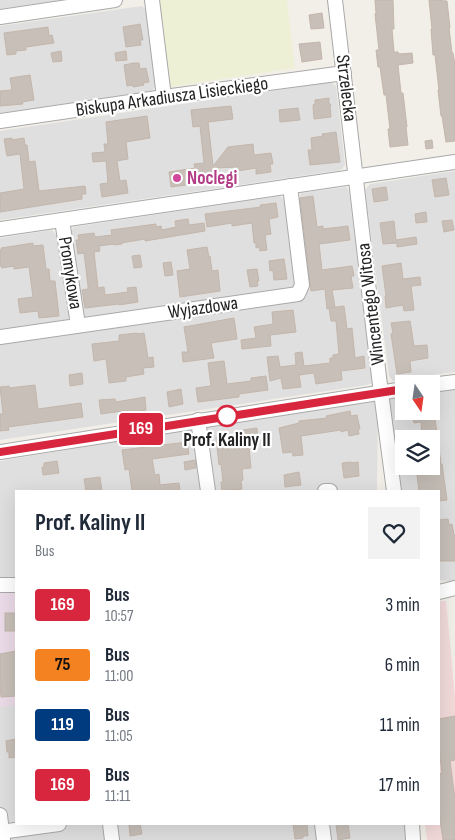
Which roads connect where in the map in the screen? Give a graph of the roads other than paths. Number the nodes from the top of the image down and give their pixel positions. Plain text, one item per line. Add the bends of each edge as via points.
1 (116, 0) edge
2 (152, 0) edge
3 (335, 0) edge
4 (0, 17) edge
5 (344, 73) junction
6 (164, 97) junction
7 (0, 121) edge
8 (455, 162) edge
9 (357, 176) junction
10 (290, 186) junction
11 (62, 220) junction
12 (0, 229) edge
13 (78, 325) junction
14 (0, 338) edge
15 (455, 382) edge
16 (440, 384) edge
17 (395, 390) edge
18 (381, 392) junction
19 (198, 420) junction
20 (0, 452) edge
21 (208, 490) edge
22 (394, 490) edge
23 (0, 585) edge
24 (15, 585) edge
25 (440, 585) edge
26 (440, 592) edge
27 (0, 815) edge
28 (54, 825) edge
29 (110, 825) edge
30 (322, 825) edge
31 (412, 825) edge
32 (2, 835) edge
33 (112, 840) edge
34 (324, 840) edge
35 (414, 840) edge

1 - 4 street
2 - 6 street
3 - 5 street, Strzelecka
5 - 6 street, Biskupa Arkadiusza Lisieckiego
5 - 9 street, Strzelecka
6 - 7 street, Biskupa Arkadiusza Lisieckiego
8 - 9 street
9 - 10 street
9 - 18 street, Wincentego Witosa
10 - 11 street
10 - 13 street, Wyjazdowa via 302,285 298,294
11 - 12 street
11 - 13 street, Promykowa
13 - 14 street, Wyjazdowa
15 - 16 street
17 - 18 street
18 - 19 street
18 - 22 street, Wincentego Witosa
19 - 20 street
19 - 21 street
23 - 24 street
25 - 26 street via 455,588
27 - 32 street
28 - 32 street
29 - 33 street
30 - 34 street
31 - 35 street

